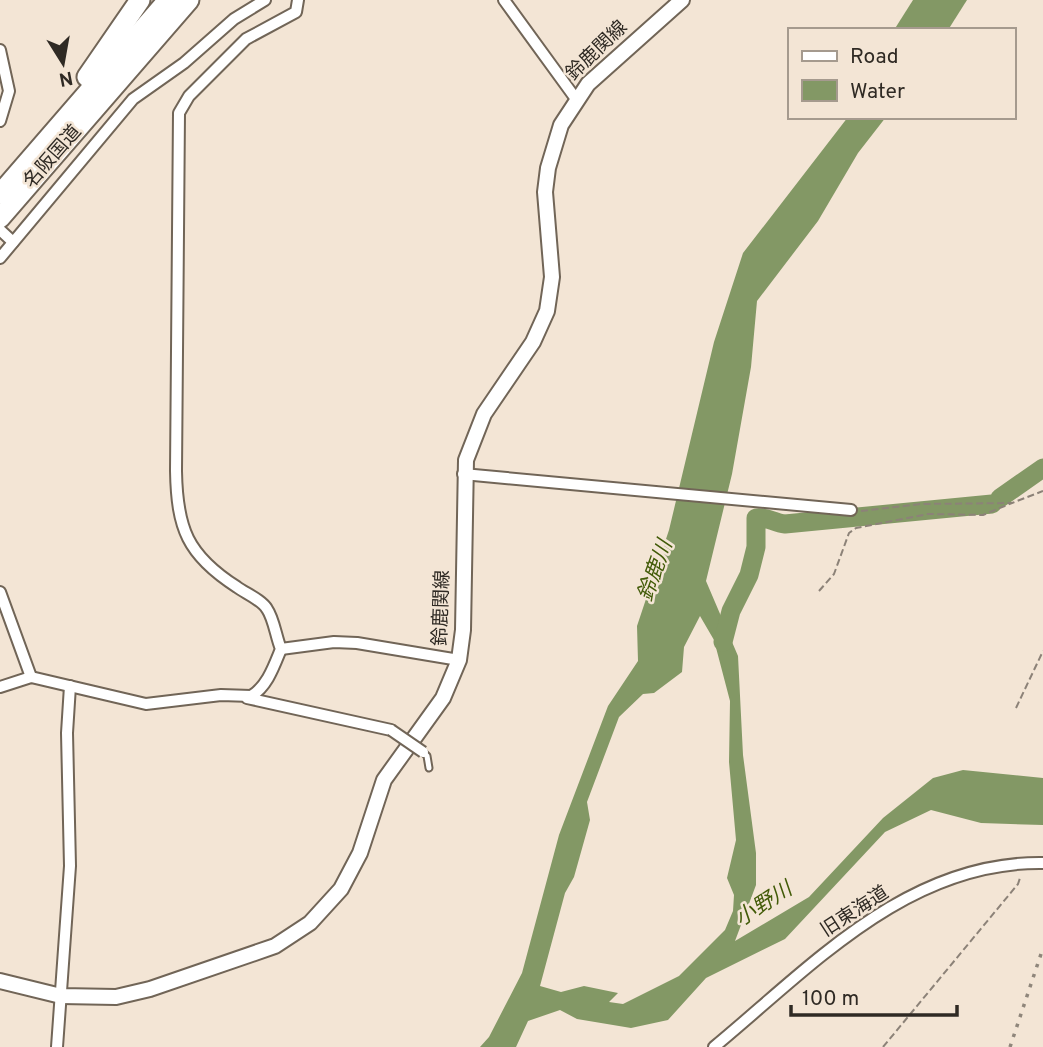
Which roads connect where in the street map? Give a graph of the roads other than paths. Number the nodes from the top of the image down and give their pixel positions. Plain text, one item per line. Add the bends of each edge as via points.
1 (140, 0) edge
2 (168, 0) edge
3 (189, 0) edge
4 (265, 0) edge
5 (298, 0) edge
6 (504, 0) edge
7 (682, 0) edge
8 (0, 50) edge
9 (576, 99) junction
10 (0, 121) edge
11 (26, 164) junction
12 (0, 194) edge
13 (5, 232) edge
14 (0, 258) edge
15 (463, 474) junction
16 (851, 510) road end
17 (0, 592) edge
18 (281, 649) junction
19 (459, 660) junction
20 (32, 677) junction
21 (70, 686) junction
22 (0, 687) edge
23 (242, 695) junction
24 (423, 752) joint
25 (429, 768) dead end
26 (1043, 863) edge
27 (0, 981) edge
28 (61, 996) junction
29 (57, 1047) edge
30 (714, 1047) edge

1 - 11 highway
2 - 11 highway, 名阪国道
3 - 13 highway, 名阪国道
4 - 13 street via 133,99
5 - 18 street via 296,12 246,40 189,96 179,113 179,517 199,557 267,607
6 - 9 street
7 - 9 main road, 鈴鹿関線 via 608,63
8 - 10 street via 9,91
9 - 15 main road, 鈴鹿関線 via 561,125 548,168 545,214 552,277 547,311 533,342 484,414 470,443
11 - 12 highway, 名阪国道
13 - 14 street
15 - 16 street
15 - 19 main road, 鈴鹿関線
17 - 20 street
18 - 19 street via 357,643
18 - 23 street via 258,692
19 - 28 main road, 鈴鹿関線 via 443,698 384,780 352,872 310,923 275,946 183,980 116,997
20 - 21 street
20 - 22 street
21 - 23 street via 146,704
21 - 28 street via 70,866
23 - 24 street, bridge via 391,730
24 - 25 lane
26 - 30 street, 旧東海道 via 998,864 964,872 883,913 847,935
27 - 28 main road, 鈴鹿関線
28 - 29 street

